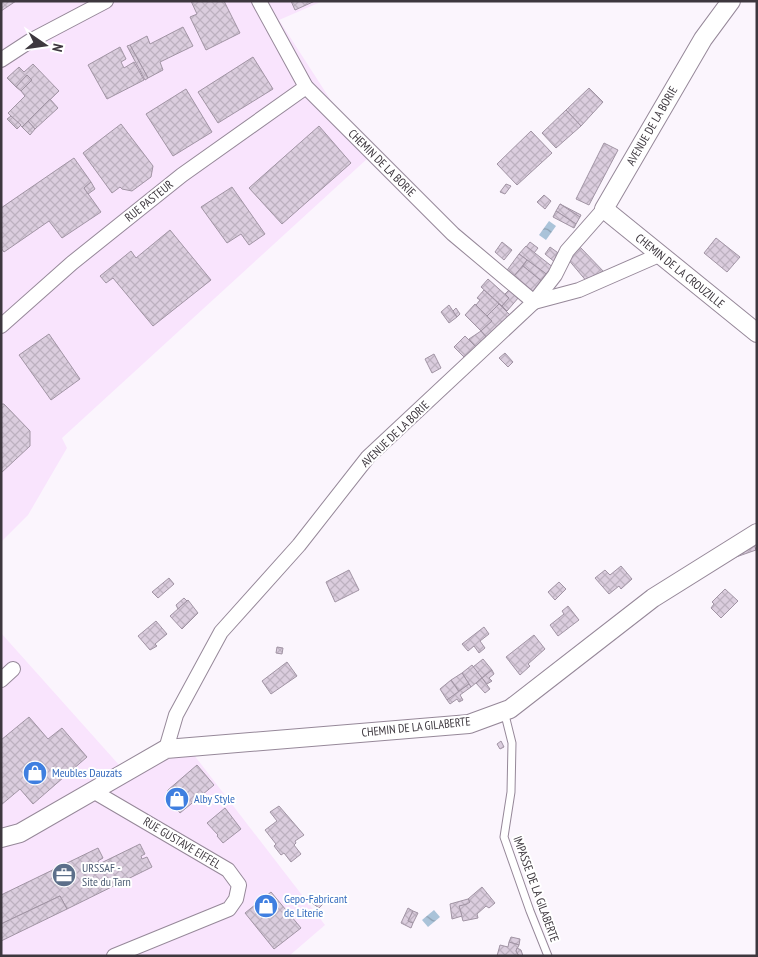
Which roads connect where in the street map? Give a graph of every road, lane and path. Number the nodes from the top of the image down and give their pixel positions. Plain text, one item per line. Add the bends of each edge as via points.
1 (106, 1) edge
2 (258, 1) edge
3 (731, 1) edge
4 (1, 60) edge
5 (306, 87) junction
6 (604, 209) junction
7 (659, 255) junction
8 (534, 302) junction
9 (1, 326) edge
10 (757, 333) edge
11 (757, 533) edge
12 (13, 669) dead end
13 (1, 680) edge
14 (504, 711) junction
15 (166, 749) junction
16 (94, 790) junction
17 (1, 838) edge
18 (114, 956) edge
19 (548, 956) edge

1 - 4 street
2 - 5 street, CHEMIN DE LA BORIE
3 - 6 street, AVENUE DE LA BORIE via 703,39
5 - 8 street, CHEMIN DE LA BORIE via 453,234
5 - 9 street, RUE PASTEUR via 182,175 72,263
6 - 7 street, CHEMIN DE LA CROUZILLE
6 - 8 street, AVENUE DE LA BORIE via 567,251 555,275
7 - 8 street via 579,290
7 - 10 street, CHEMIN DE LA CROUZILLE
8 - 15 street, AVENUE DE LA BORIE via 368,457 298,545 221,632 176,715
11 - 14 street, CHEMIN DE LA GILABERTE via 653,598
12 - 13 street
14 - 15 street, CHEMIN DE LA GILABERTE via 469,724
14 - 19 lane, IMPASSE DE LA GILABERTE via 512,744 511,792 504,837
15 - 16 street
16 - 17 street via 20,833
16 - 18 street, RUE GUSTAVE EIFFEL via 228,870 239,885 236,899 229,909

